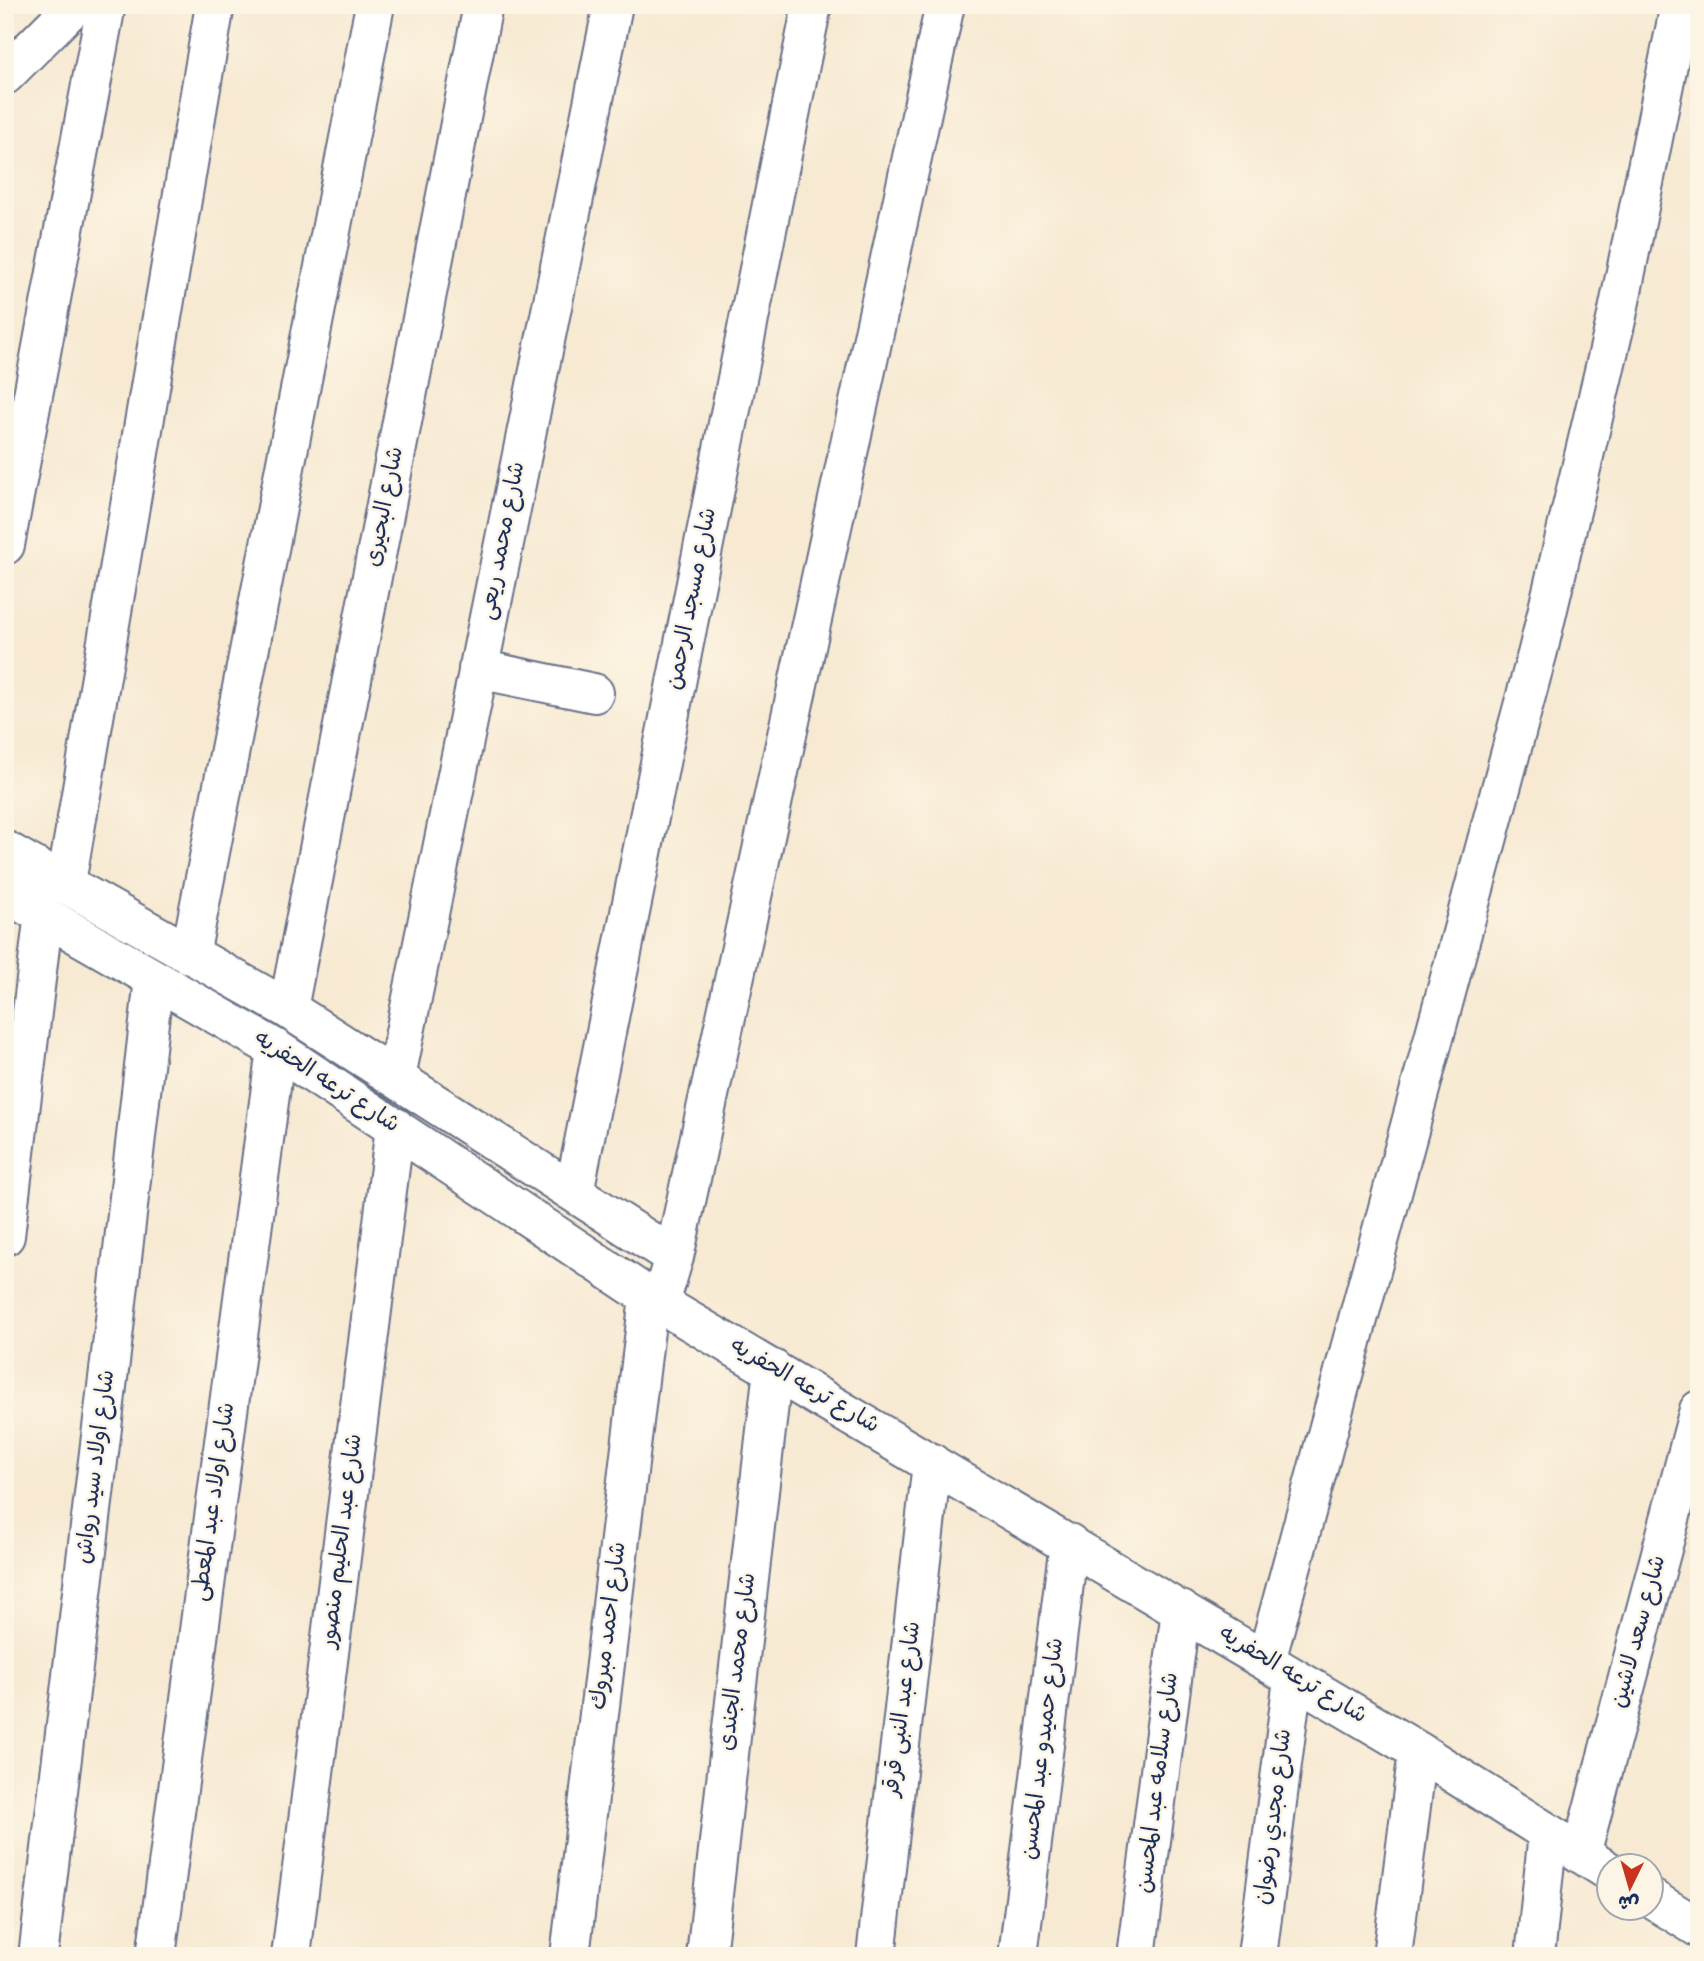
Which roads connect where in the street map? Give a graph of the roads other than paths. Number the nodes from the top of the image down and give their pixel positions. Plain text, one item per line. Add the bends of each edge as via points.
1 (75, 5) edge
2 (106, 5) edge
3 (215, 5) edge
4 (375, 5) edge
5 (483, 5) edge
6 (613, 5) edge
7 (813, 5) edge
8 (944, 5) edge
9 (1680, 5) edge
10 (5, 75) edge
11 (5, 545) edge
12 (478, 669) junction
13 (594, 693) dead end
14 (5, 850) edge
15 (5, 893) edge
16 (55, 898) junction
17 (190, 955) junction
18 (154, 979) junction
19 (288, 1009) junction
20 (276, 1049) junction
21 (396, 1077) junction
22 (395, 1127) junction
23 (574, 1192) junction
24 (5, 1236) edge
25 (674, 1257) junction
26 (655, 1300) junction
27 (773, 1369) junction
28 (1699, 1409) edge
29 (932, 1463) junction
30 (1069, 1543) junction
31 (1181, 1610) junction
32 (1280, 1670) junction
33 (1418, 1751) junction
34 (1548, 1833) junction
35 (1595, 1863) edge
36 (1666, 1908) edge
37 (1699, 1928) edge
38 (38, 1956) edge
39 (156, 1956) edge
40 (291, 1956) edge
41 (570, 1956) edge
42 (706, 1956) edge
43 (876, 1956) edge
44 (1018, 1956) edge
45 (1136, 1956) edge
46 (1258, 1956) edge
47 (1392, 1956) edge
48 (1535, 1956) edge

1 - 10 street
2 - 11 street
3 - 16 street
4 - 17 street
5 - 19 street, شارع البحيرى
6 - 12 street, شارع محمد ريعى
7 - 23 street, شارع مسجد الرحمن
8 - 25 street, شارع احمد مبروك
9 - 32 street, شارع مجدي رضوان via 1617,316 1538,651
12 - 13 street
12 - 21 street, شارع محمد ريعى
14 - 16 street, شارع ترعه الحفريه
15 - 16 street, شارع ترعه الحفريه
16 - 17 street, شارع ترعه الحفريه
16 - 18 street, شارع ترعه الحفريه
16 - 24 street
17 - 19 street, شارع ترعه الحفريه
18 - 20 street, شارع ترعه الحفريه
18 - 38 street, شارع اولاد سيد رواش
19 - 21 street, شارع ترعه الحفريه
20 - 22 street, شارع ترعه الحفريه
20 - 39 street, شارع اولاد عبد المعطى
21 - 23 street, شارع ترعه الحفريه
22 - 26 street, شارع ترعه الحفريه
22 - 40 street, شارع عبد الحليم منصور
23 - 25 street, شارع ترعه الحفريه
25 - 26 street, شارع احمد مبروك
26 - 27 street, شارع ترعه الحفريه
26 - 41 street, شارع احمد مبروك
27 - 29 street, شارع ترعه الحفريه
27 - 42 street, شارع محمد الجندى
28 - 35 street, شارع سعد لاشين
29 - 30 street, شارع ترعه الحفريه
29 - 43 street, شارع عبد النبى قرقر
30 - 31 street, شارع ترعه الحفريه
30 - 44 street, شارع حميدو عبد المحسن
31 - 32 street, شارع ترعه الحفريه
31 - 45 street, شارع سلامه عبد المحسن
32 - 33 street, شارع ترعه الحفريه
32 - 46 street, شارع مجدي رضوان
33 - 34 street, شارع ترعه الحفريه
33 - 47 street
34 - 35 street, شارع ترعه الحفريه
34 - 48 street
36 - 37 street

